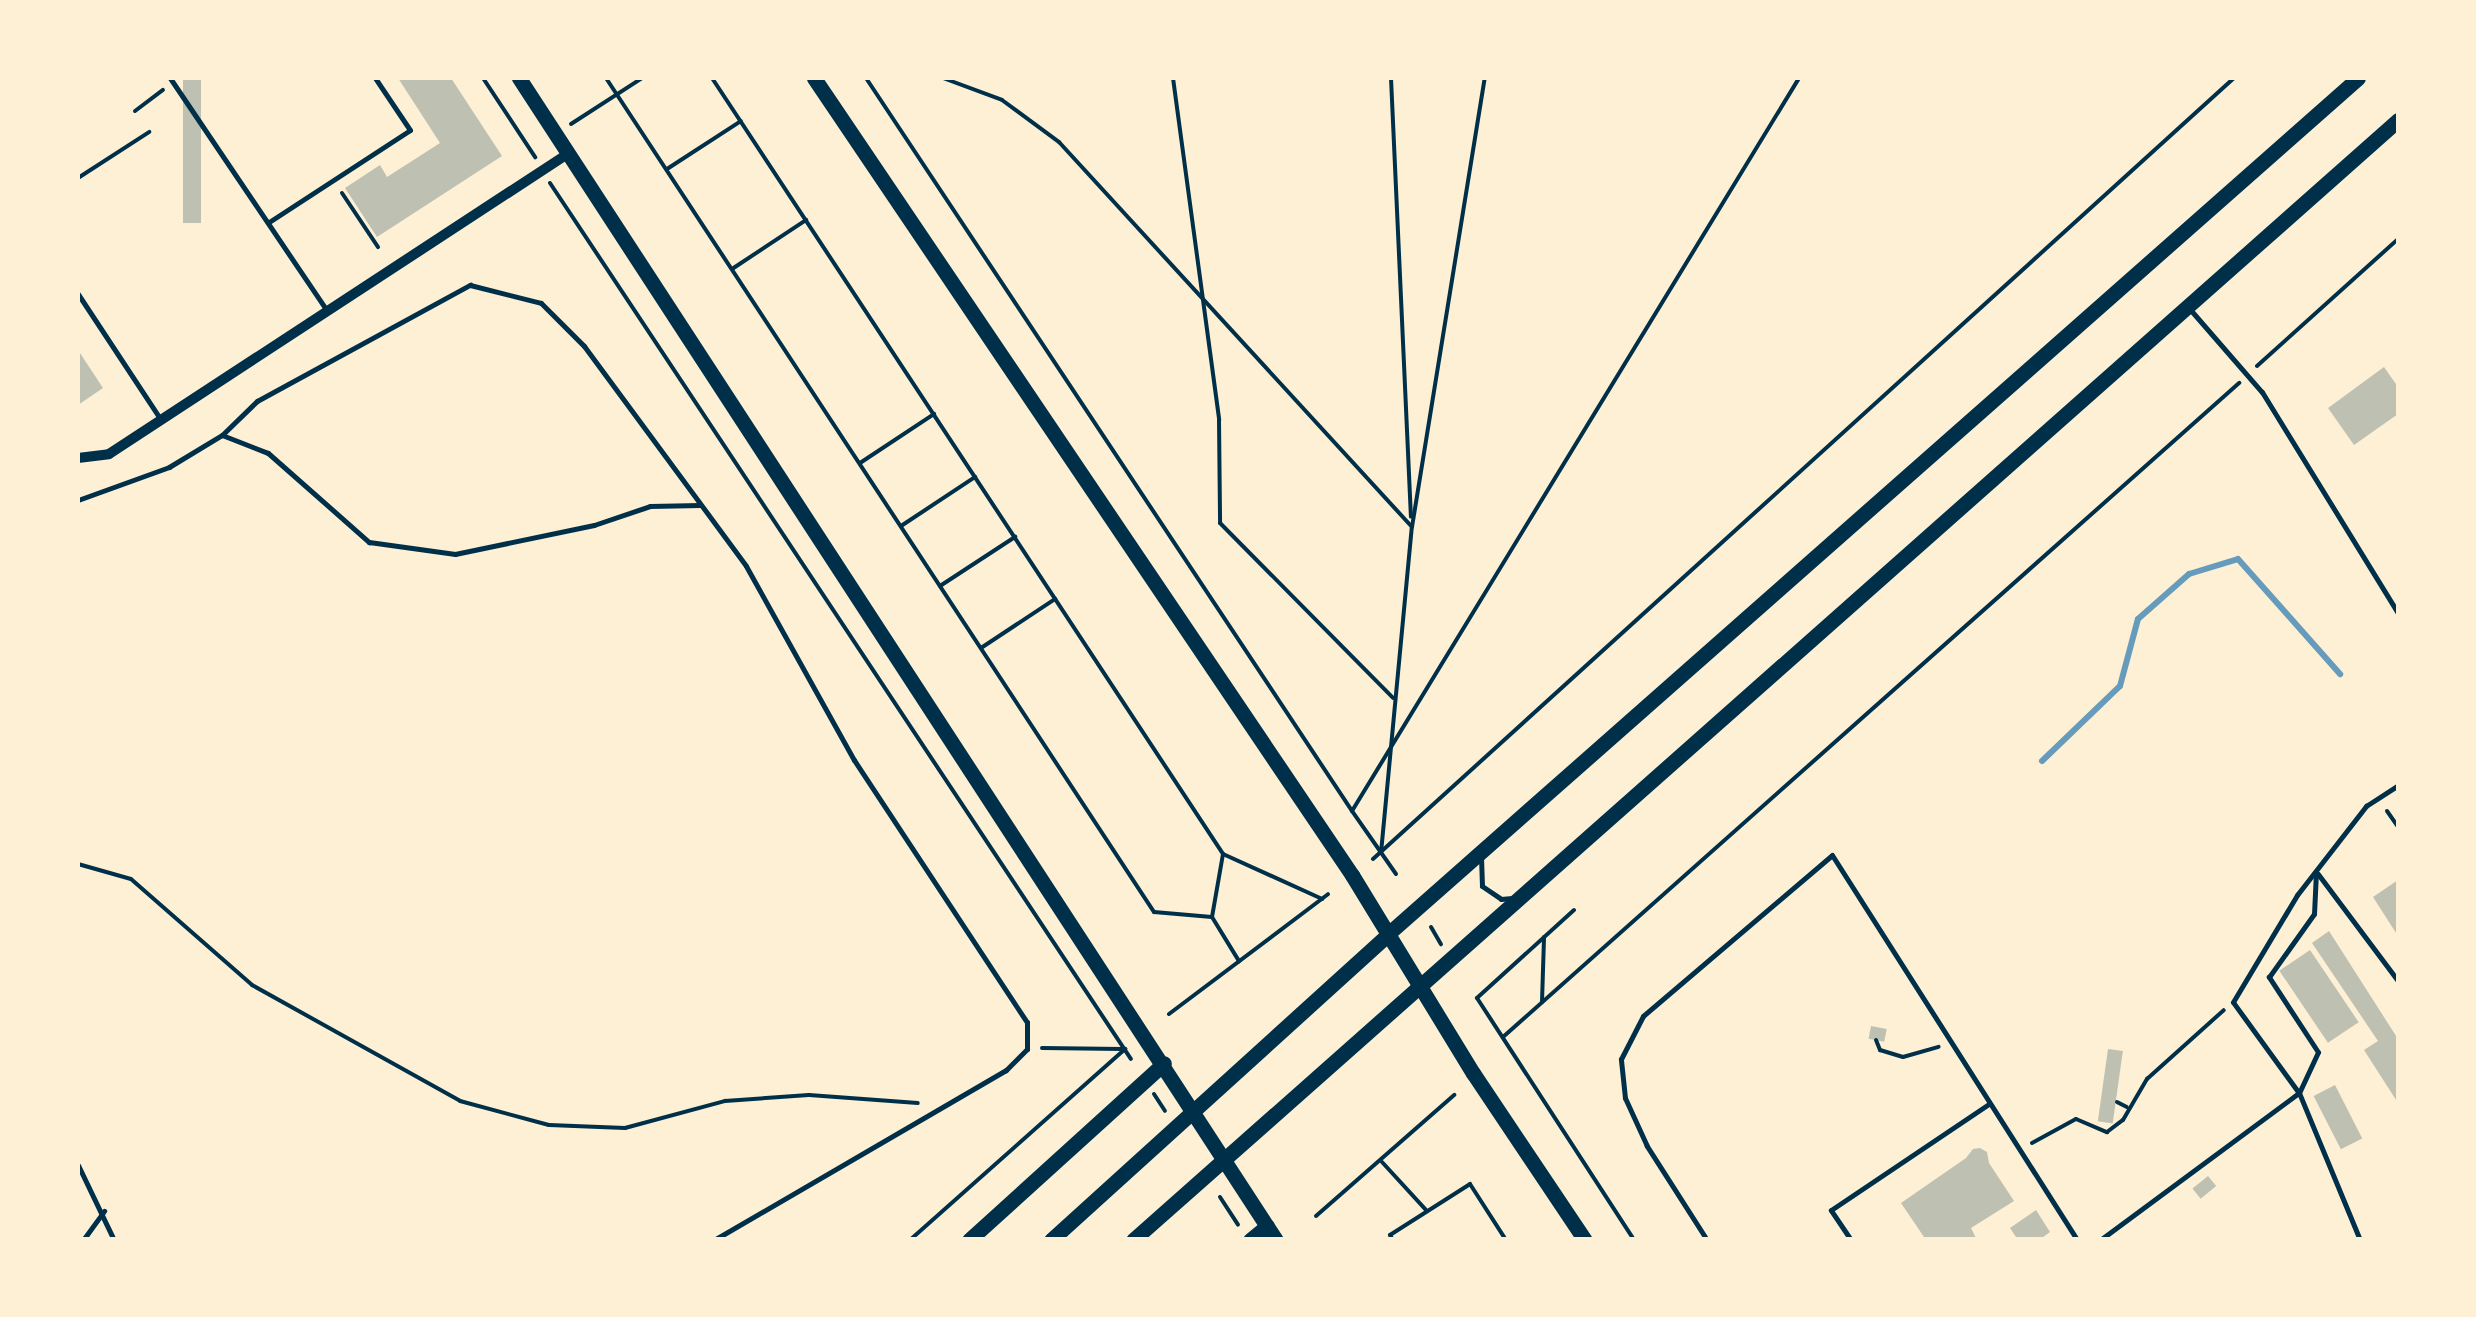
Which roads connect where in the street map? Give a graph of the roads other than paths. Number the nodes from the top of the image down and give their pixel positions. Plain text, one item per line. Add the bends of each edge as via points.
1 (375, 78) edge
2 (519, 78) edge
3 (814, 78) edge
4 (2358, 78) edge
5 (171, 80) edge
6 (2398, 120) edge
7 (568, 153) junction
8 (270, 222) junction
9 (78, 294) edge
10 (2188, 307) junction
11 (327, 311) junction
12 (161, 420) junction
13 (222, 435) junction
14 (78, 458) edge
15 (78, 500) edge
16 (700, 505) junction
17 (2398, 612) edge
18 (2398, 785) edge
19 (1488, 846) junction
20 (2316, 871) junction
21 (1530, 892) junction
22 (1390, 933) junction
23 (2398, 981) edge
24 (1422, 988) junction
25 (1164, 1064) junction
26 (2299, 1093) junction
27 (1989, 1104) junction
28 (1193, 1109) junction
29 (1223, 1160) junction
30 (78, 1165) edge
31 (104, 1211) junction
32 (994, 1220) junction
33 (1271, 1233) edge
34 (83, 1240) edge
35 (114, 1240) edge
36 (714, 1240) edge
37 (969, 1240) edge
38 (991, 1240) edge
39 (1052, 1240) edge
40 (1133, 1240) edge
41 (1250, 1240) edge
42 (1585, 1240) edge
43 (1707, 1240) edge
44 (1851, 1240) edge
45 (2078, 1240) edge
46 (2100, 1240) edge
47 (2360, 1240) edge

1 - 8 lane via 410,130
2 - 7 main road
3 - 22 main road
4 - 19 main road
5 - 8 lane
6 - 10 main road
7 - 11 street
7 - 25 main road
8 - 11 lane
9 - 12 lane
10 - 17 lane via 2262,392
10 - 21 main road
11 - 12 street
12 - 14 street via 109,454
13 - 15 lane via 170,467
13 - 16 lane via 268,453 369,542 455,554 594,525 650,506
13 - 16 lane via 257,401 470,285 541,303 584,346
16 - 36 lane via 746,566 854,760 1026,1022 1027,1049 949,1105
18 - 20 lane via 2366,806
19 - 21 lane via 1482,886 1501,899
19 - 22 main road
20 - 23 lane
20 - 26 lane via 2314,914 2268,977 2318,1052
20 - 26 lane via 2232,1002
21 - 24 main road
22 - 24 main road
22 - 28 main road
24 - 29 main road
24 - 42 main road
25 - 28 main road
25 - 32 main road
26 - 46 lane
26 - 47 lane
27 - 43 lane via 1832,856 1643,1016 1621,1059 1624,1098
27 - 44 lane via 1830,1210
27 - 45 lane
28 - 29 main road
28 - 39 main road
29 - 33 main road
29 - 40 main road
30 - 31 lane
31 - 34 lane
31 - 35 lane
32 - 37 main road
32 - 38 main road
33 - 41 main road

